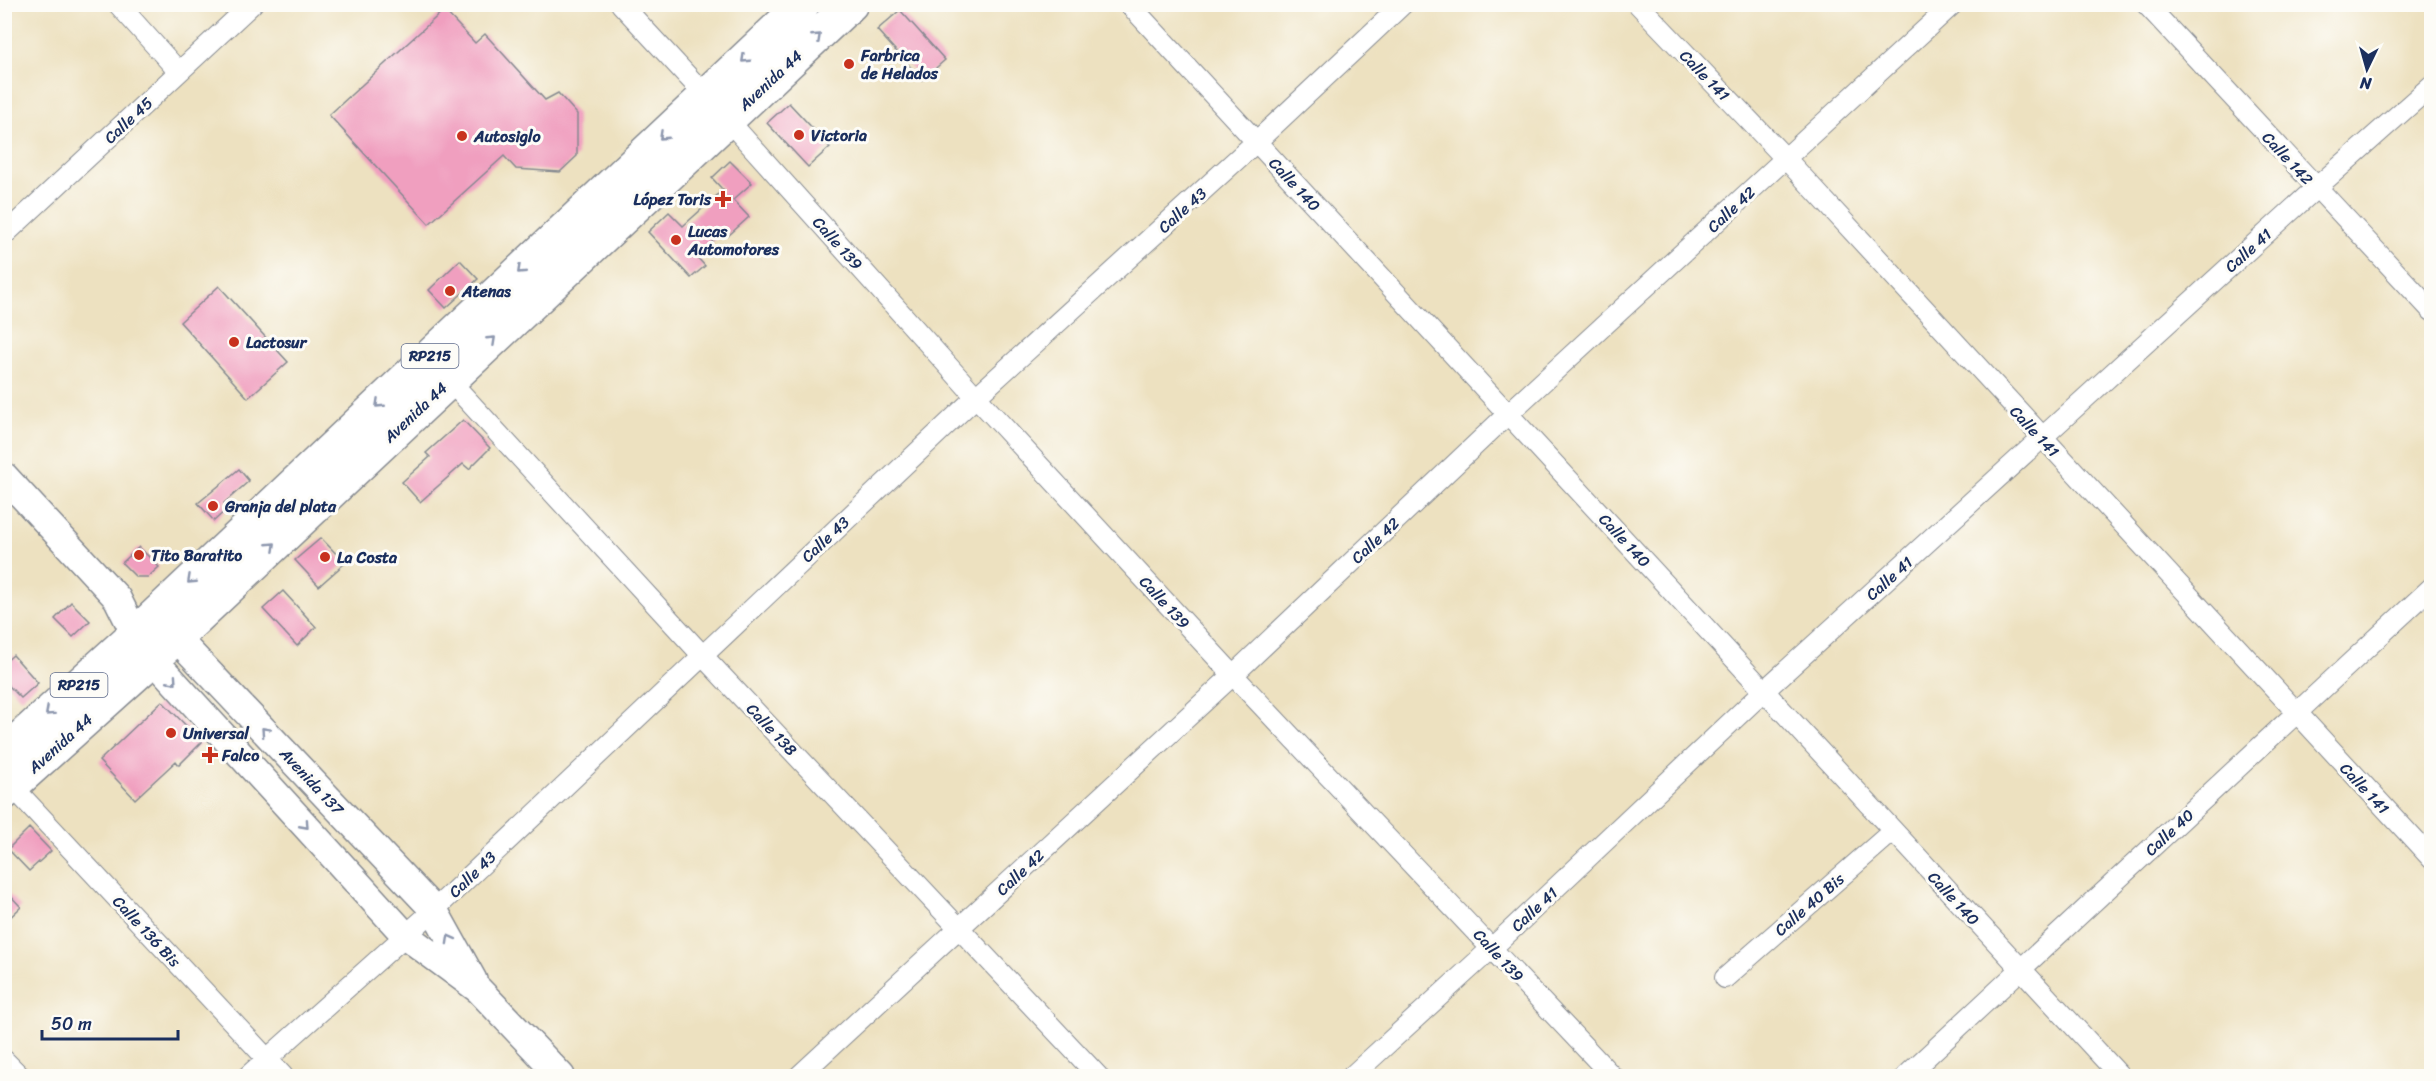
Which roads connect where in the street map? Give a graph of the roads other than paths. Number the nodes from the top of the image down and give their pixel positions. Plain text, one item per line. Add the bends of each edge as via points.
1 (118, 4) edge
2 (252, 4) edge
3 (621, 4) edge
4 (803, 4) edge
5 (851, 4) edge
6 (1129, 4) edge
7 (1403, 4) edge
8 (1638, 4) edge
9 (1953, 4) edge
10 (2146, 4) edge
11 (180, 72) junction
12 (2432, 85) edge
13 (706, 96) junction
14 (728, 119) junction
15 (1256, 142) junction
16 (1786, 159) junction
17 (2316, 188) junction
18 (4, 235) edge
19 (2432, 311) edge
20 (449, 380) junction
21 (976, 397) junction
22 (1509, 413) junction
23 (2042, 438) junction
24 (4, 476) edge
25 (2432, 587) edge
26 (155, 636) junction
27 (702, 655) junction
28 (1233, 675) junction
29 (1765, 690) junction
30 (2296, 713) junction
31 (4, 753) edge
32 (8, 790) edge
33 (1893, 831) junction
34 (2432, 859) edge
35 (434, 910) junction
36 (959, 928) junction
37 (406, 936) junction
38 (1492, 948) junction
39 (2020, 970) junction
40 (1725, 978) dead end
41 (479, 990) junction
42 (267, 1059) junction
43 (4, 1060) edge
44 (20, 1077) edge
45 (248, 1077) edge
46 (283, 1077) edge
47 (561, 1077) edge
48 (798, 1077) edge
49 (1098, 1077) edge
50 (1352, 1077) edge
51 (1611, 1077) edge
52 (1906, 1077) edge
53 (2120, 1077) edge

1 - 11 street
2 - 11 street, Calle 45
3 - 13 street
4 -> 13 highway, Avenida 44 / RP215
14 -> 5 highway, Avenida 44 / RP215
6 - 15 street, Calle 140
7 - 15 street, Calle 43
8 - 16 street, Calle 141
9 - 16 street, Calle 42
10 - 17 street, Calle 142
11 - 18 street, Calle 45
12 - 17 street, Calle 41
13 -> 26 highway, Avenida 44 / RP215
20 -> 14 highway, Avenida 44 / RP215
14 - 21 street, Calle 139
15 - 21 street, Calle 43
15 - 22 street, Calle 140
16 - 22 street, Calle 42
16 - 23 street, Calle 141
17 - 19 street, Calle 142
17 - 23 street, Calle 41
26 -> 20 highway, Avenida 44 / RP215
20 - 27 street, Calle 138
21 - 27 street, Calle 43
21 - 28 street, Calle 139
22 - 28 street, Calle 42
22 - 29 street, Calle 140
23 - 29 street, Calle 41
23 - 30 street, Calle 141
24 - 26 street, Avenida 137
25 - 30 street, Calle 40
26 -> 31 highway, Avenida 44 / RP215
26 - 32 highway, Avenida 44 / RP215
35 -> 26 street, Avenida 137
26 -> 37 street, Avenida 137
27 - 35 street, Calle 43
27 - 36 street, Calle 138
28 - 36 street, Calle 42
28 - 38 street, Calle 139
29 - 33 street, Calle 140
29 - 38 street, Calle 41
30 - 34 street, Calle 141
30 - 39 street, Calle 40
32 - 42 street, Calle 136 Bis
33 - 39 street, Calle 140
33 - 40 street, Calle 40 Bis
35 - 37 street, Calle 43
41 -> 35 street, Avenida 137
36 - 48 street, Calle 42
36 - 49 street, Calle 138
37 - 41 street, Avenida 137
37 - 42 street, Calle 43
38 - 50 street, Calle 41
38 - 51 street, Calle 139
39 - 52 street, Calle 40
39 - 53 street, Calle 140
41 - 47 street, Avenida 137
42 - 45 street, Calle 43
42 - 46 street, Calle 136 Bis
43 - 44 street

